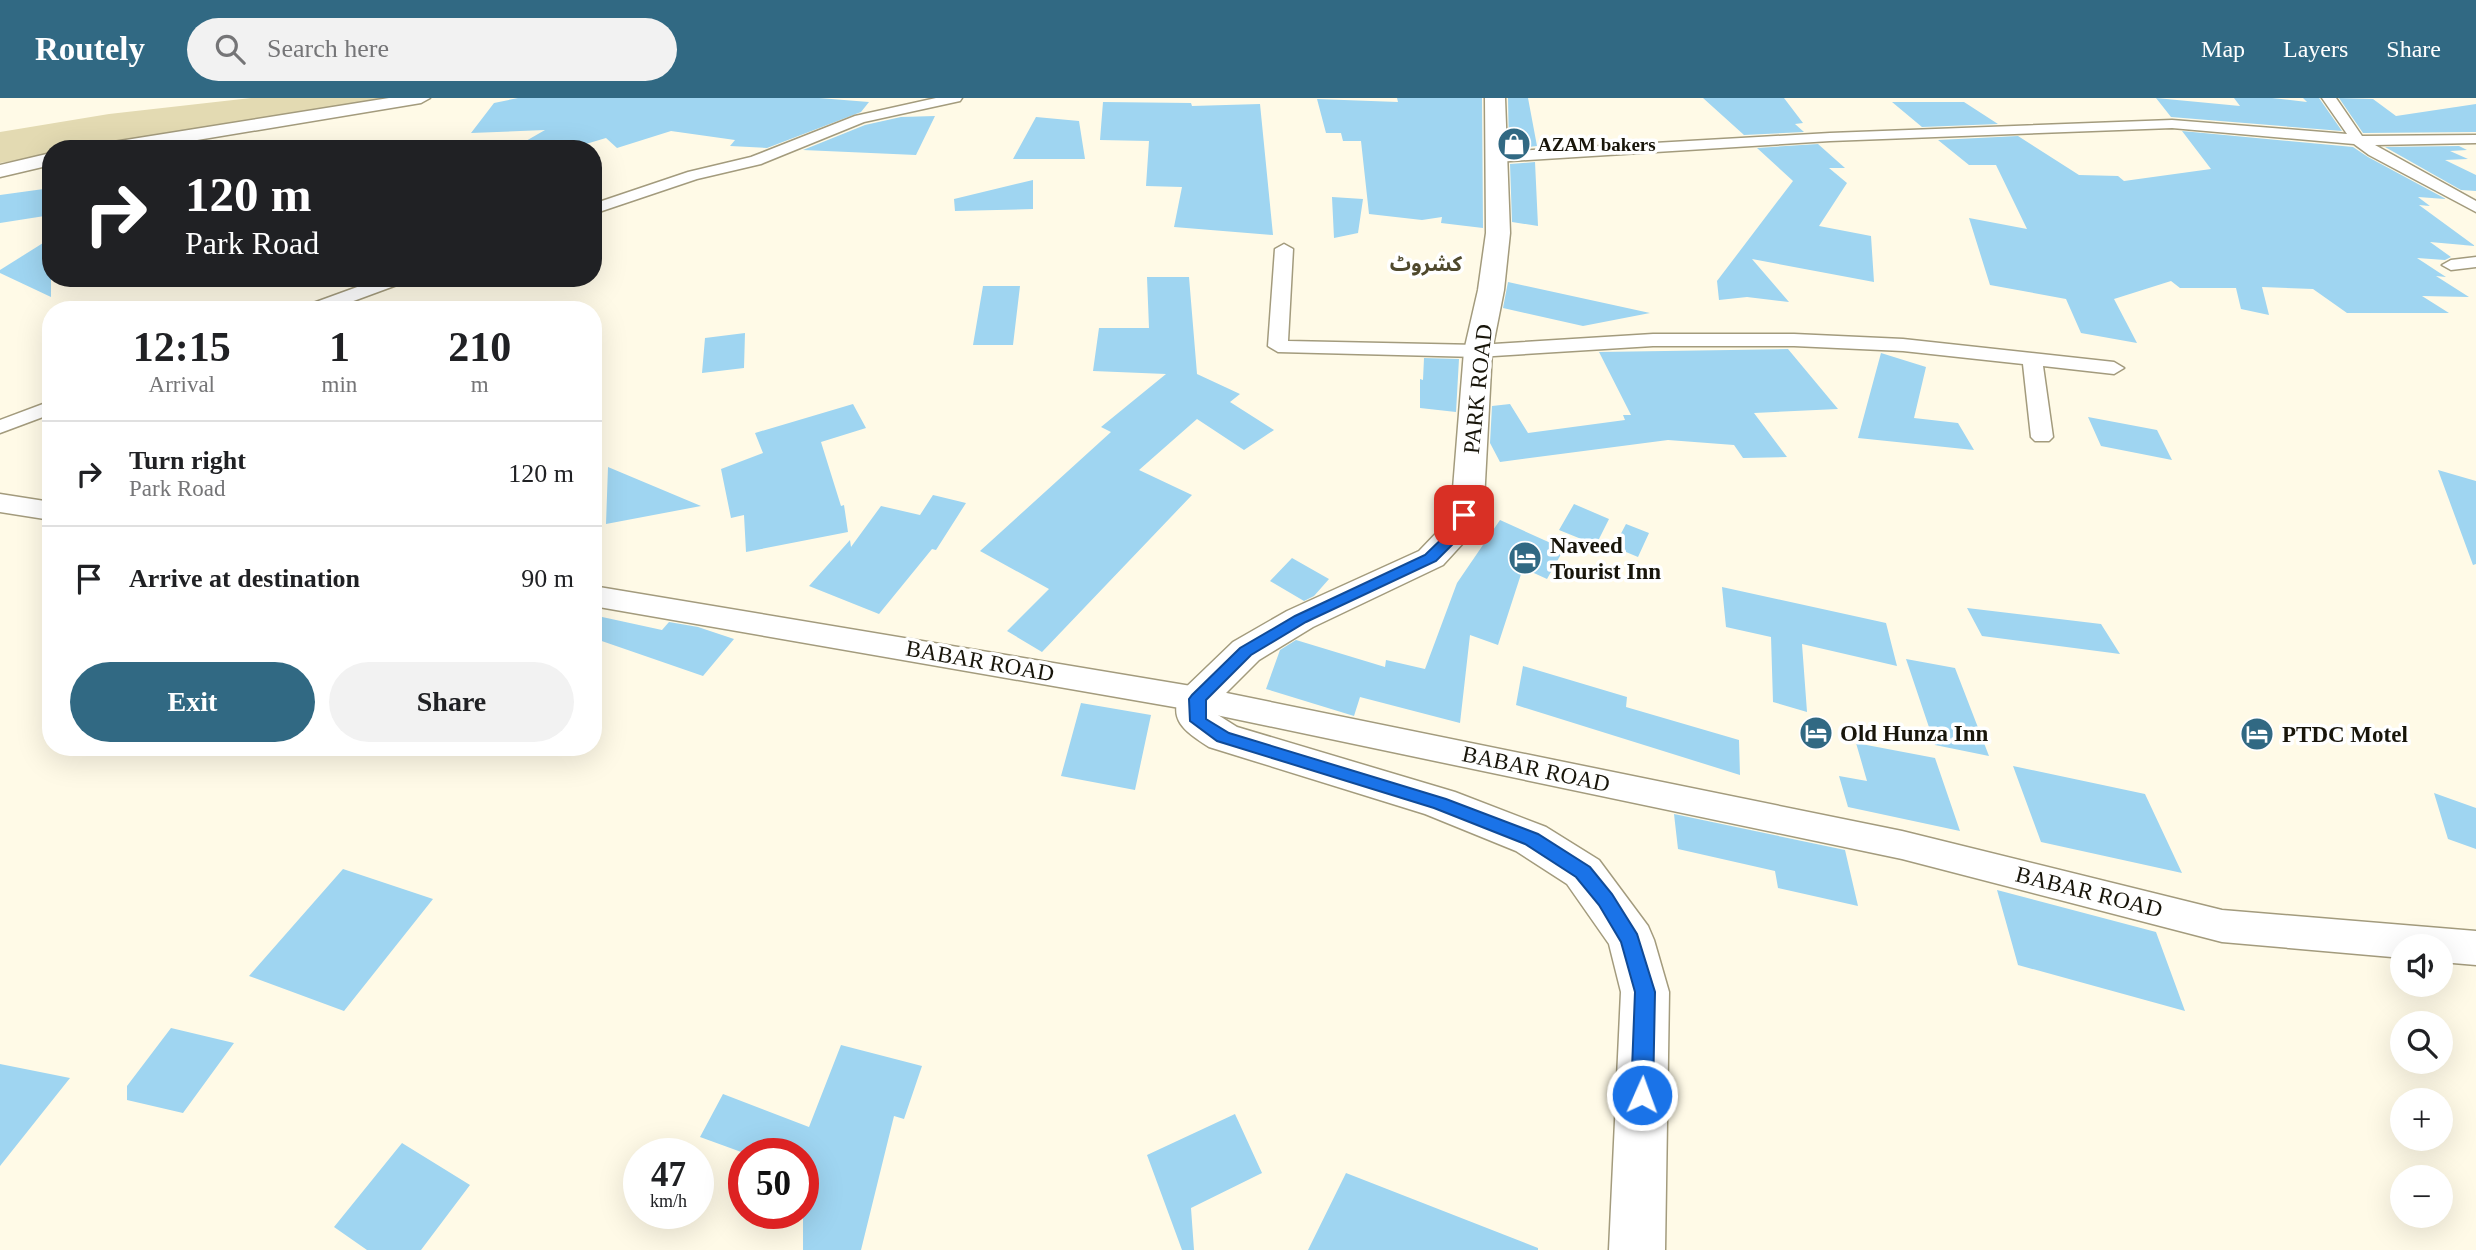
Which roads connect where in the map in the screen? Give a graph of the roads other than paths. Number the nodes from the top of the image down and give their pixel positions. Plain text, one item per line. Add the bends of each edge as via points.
1 (421, 98) edge
2 (955, 98) edge
3 (1495, 98) edge
4 (2329, 98) edge
5 (2476, 139) edge
6 (162, 140) edge
7 (2358, 140) junction
8 (1496, 157) junction
9 (42, 161) edge
10 (0, 171) edge
11 (602, 206) edge
12 (2476, 207) edge
13 (1284, 249) dead end
14 (2476, 262) edge
15 (2451, 265) dead end
16 (374, 287) edge
17 (336, 301) edge
18 (1478, 351) junction
19 (2032, 358) junction
20 (2114, 368) dead end
21 (42, 411) edge
22 (0, 427) edge
23 (2042, 437) dead end
24 (0, 503) edge
25 (42, 510) edge
26 (602, 598) edge
27 (1197, 699) junction
28 (2476, 948) edge
29 (1637, 1250) edge

1 - 6 street
2 - 11 street via 860,119 756,161 693,174
3 - 8 main road, PARK ROAD
4 - 7 street
5 - 7 street
7 - 8 street via 2172,124 1829,137
7 - 12 street
8 - 18 main road, PARK ROAD via 1498,233
9 - 10 street
13 - 18 street via 1278,346
14 - 15 street
16 - 17 street
18 - 19 street via 1653,340 1794,340
18 - 27 main road, PARK ROAD via 1468,501 1460,530 1430,558 1300,619 1246,651
19 - 20 street
19 - 23 street
21 - 22 street
24 - 25 street
26 - 27 street, BABAR ROAD
27 - 28 street, BABAR ROAD via 1902,845 2222,926
27 - 29 main road via 1198,721 1223,737 1440,803 1531,839 1583,872 1630,940 1645,992

